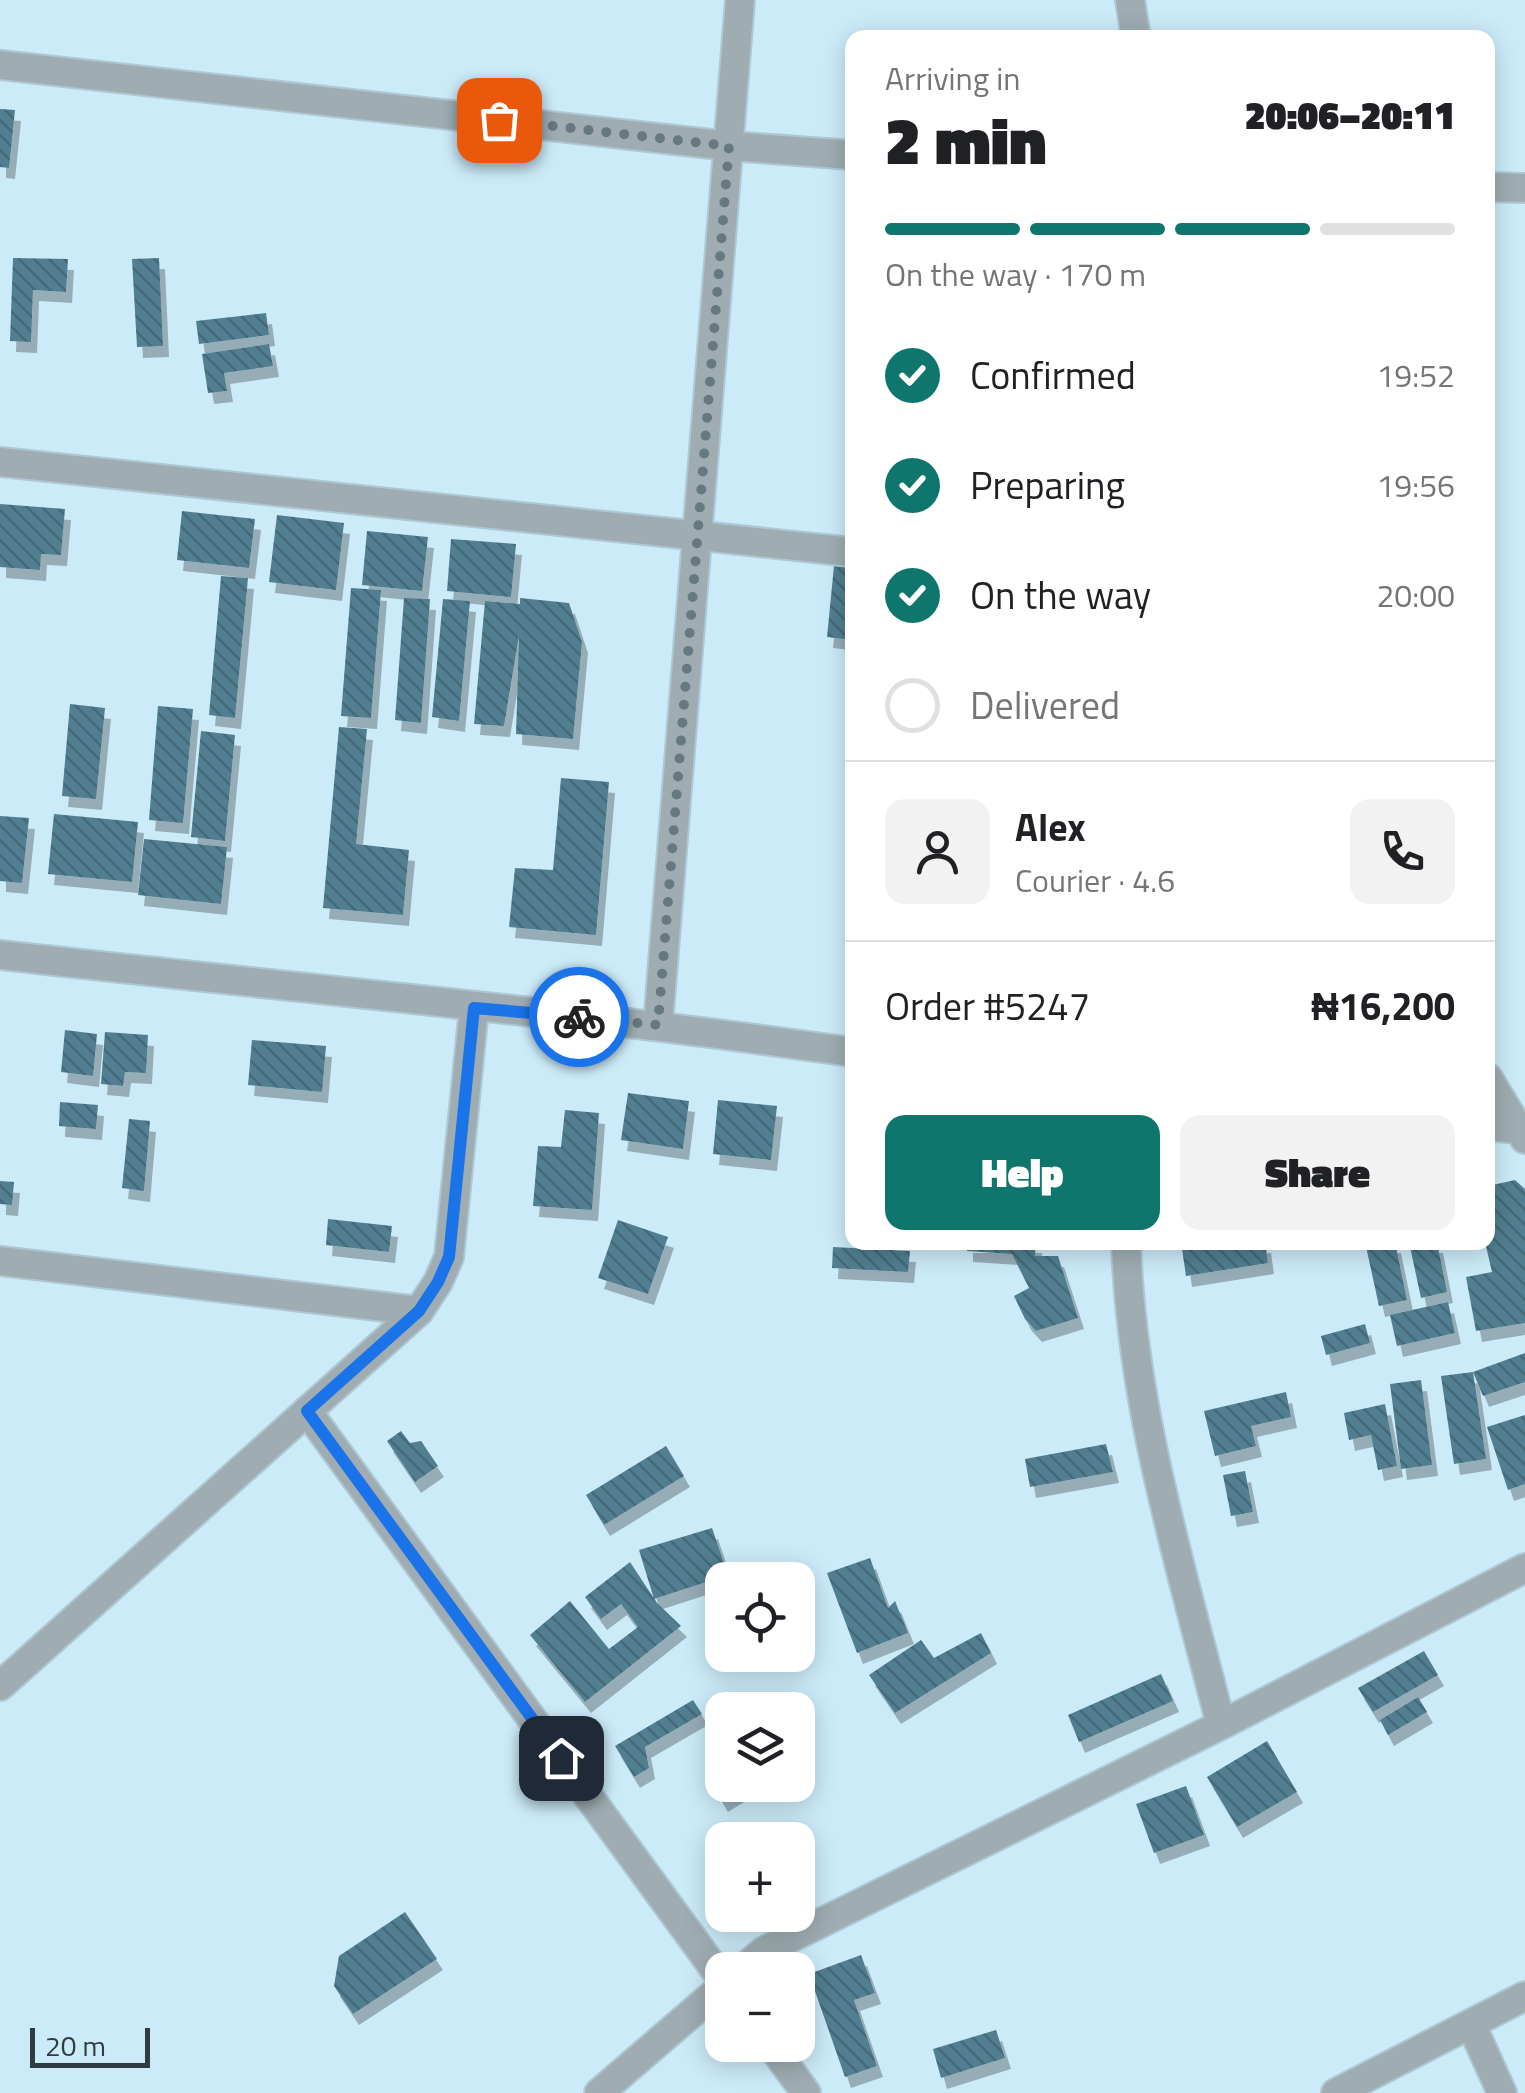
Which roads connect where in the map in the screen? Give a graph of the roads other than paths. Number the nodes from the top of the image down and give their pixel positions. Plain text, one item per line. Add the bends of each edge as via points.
1 (740, 0) edge
2 (1130, 0) edge
3 (1135, 30) edge
4 (0, 65) edge
5 (729, 146) junction
6 (845, 154) edge
7 (1495, 187) edge
8 (1525, 188) edge
9 (0, 462) edge
10 (700, 536) junction
11 (845, 551) edge
12 (0, 955) edge
13 (474, 1008) junction
14 (658, 1025) junction
15 (845, 1051) edge
16 (1495, 1090) edge
17 (1495, 1128) edge
18 (1522, 1134) edge
19 (1126, 1250) edge
20 (0, 1261) edge
21 (419, 1311) junction
22 (307, 1411) junction
23 (1525, 1568) edge
24 (0, 1686) edge
25 (1221, 1725) junction
26 (763, 1952) edge
27 (705, 1956) edge
28 (1525, 1996) edge
29 (705, 2001) edge
30 (1471, 2024) junction
31 (783, 2062) edge
32 (599, 2093) edge
33 (806, 2093) edge
34 (1336, 2093) edge
35 (1502, 2093) edge

1 - 5 street
2 - 3 street
4 - 5 street
5 - 6 street
5 - 10 street
7 - 8 street
9 - 10 street
10 - 11 street
10 - 14 street
12 - 13 street
13 - 14 street
13 - 21 street via 449,1257
14 - 15 street
16 - 18 street
17 - 18 street
19 - 25 street via 1153,1455
20 - 21 street
21 - 22 street
22 - 24 street
22 - 27 street
23 - 25 street
25 - 26 street
28 - 30 street
29 - 32 street
30 - 34 street
30 - 35 street
31 - 33 street

